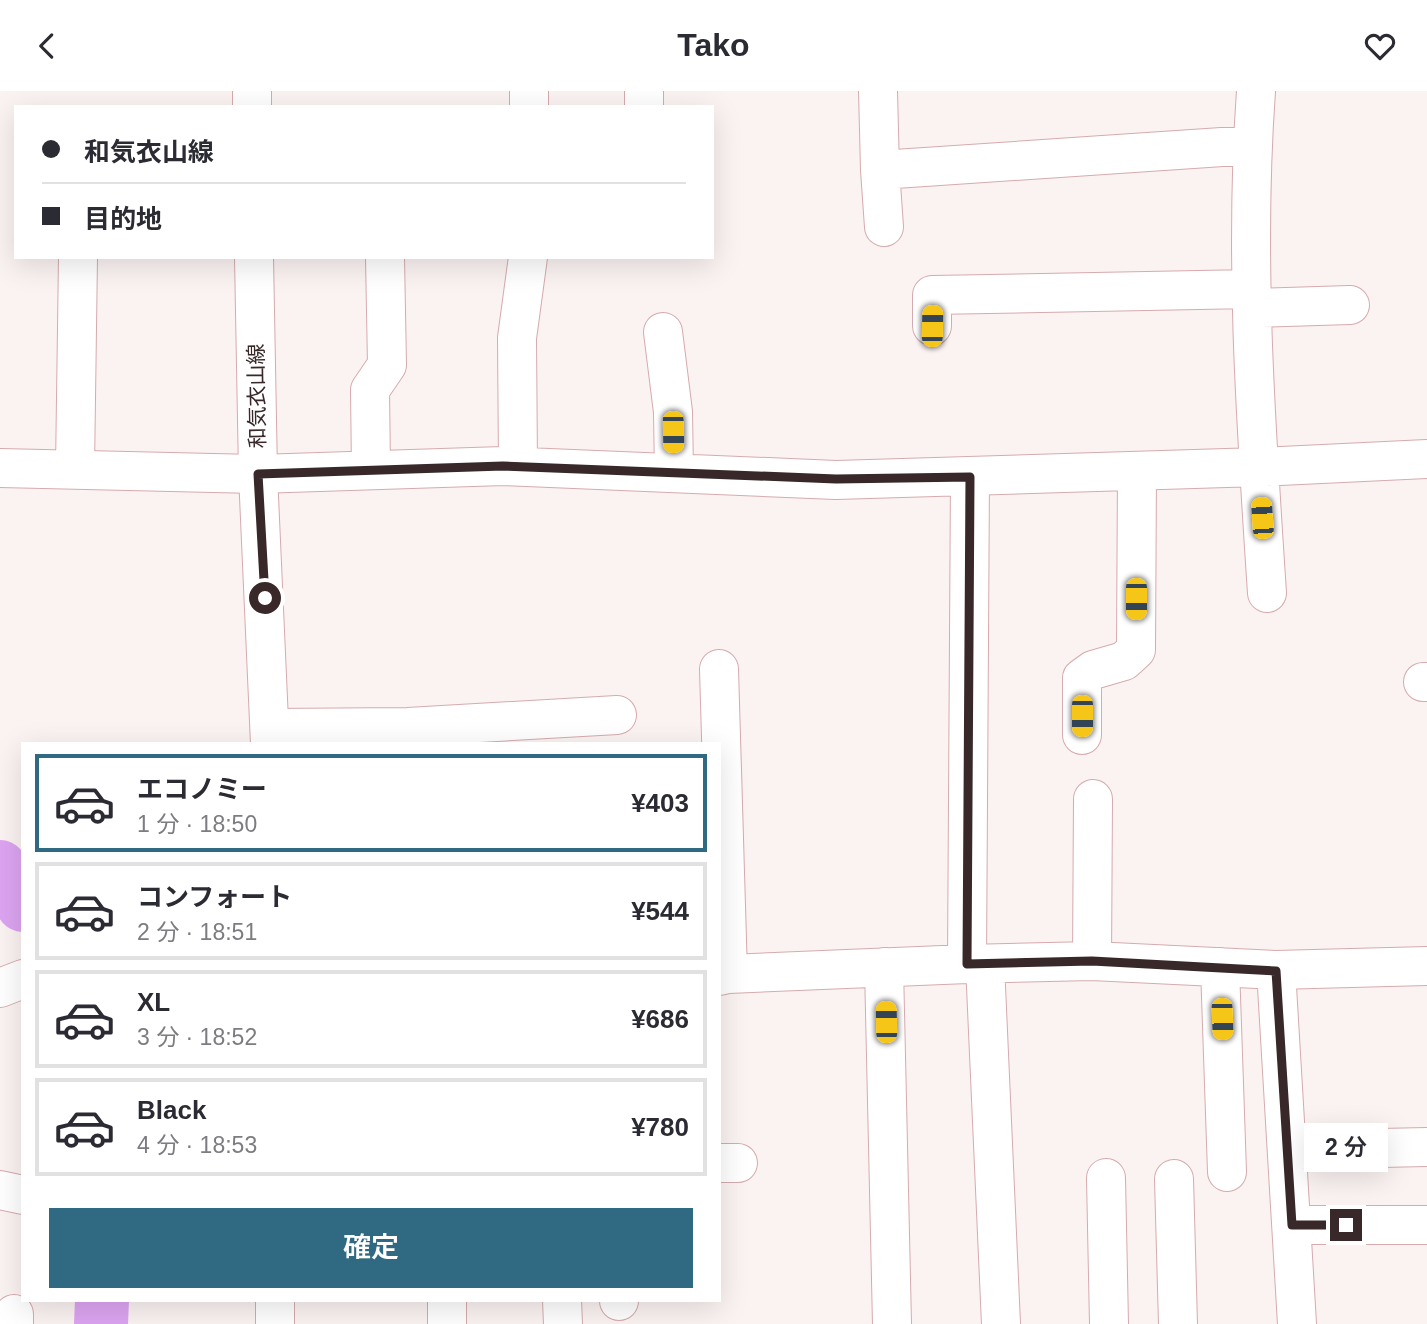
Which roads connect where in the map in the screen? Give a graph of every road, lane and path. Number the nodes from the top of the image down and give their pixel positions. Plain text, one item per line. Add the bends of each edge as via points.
1 (878, 91) edge
2 (1256, 91) edge
3 (1252, 145) junction
4 (880, 170) junction
5 (884, 227) dead end
6 (78, 259) edge
7 (254, 259) edge
8 (384, 259) edge
9 (528, 259) edge
10 (1251, 298) junction
11 (1350, 305) dead end
12 (932, 326) dead end
13 (663, 332) dead end
14 (1427, 459) edge
15 (519, 466) junction
16 (1259, 467) junction
17 (0, 468) edge
18 (75, 469) junction
19 (371, 470) junction
20 (1137, 471) junction
21 (674, 473) junction
22 (258, 474) junction
23 (970, 477) junction
24 (1267, 593) dead end
25 (717, 669) dead end
26 (617, 715) dead end
27 (1082, 734) dead end
28 (270, 736) edge
29 (719, 742) edge
30 (1093, 799) dead end
31 (721, 844) edge
32 (1092, 961) junction
33 (976, 964) junction
34 (1427, 966) edge
35 (884, 967) junction
36 (1220, 967) junction
37 (1276, 971) junction
38 (724, 975) edge
39 (21, 980) edge
40 (0, 988) edge
41 (1427, 1147) edge
42 (1287, 1150) junction
43 (1227, 1172) dead end
44 (1106, 1178) dead end
45 (1174, 1179) dead end
46 (0, 1190) edge
47 (21, 1195) edge
48 (1292, 1225) junction
49 (1427, 1226) edge
50 (275, 1302) edge
51 (447, 1302) edge
52 (562, 1302) edge
53 (275, 1324) edge
54 (447, 1324) edge
55 (563, 1324) edge
56 (892, 1324) edge
57 (1001, 1324) edge
58 (1109, 1324) edge
59 (1178, 1324) edge
60 (1297, 1324) edge

1 - 4 street
2 - 3 street
3 - 4 street
3 - 10 street
4 - 5 street
6 - 18 street
7 - 22 street, 和気衣山線
8 - 19 street via 387,365 370,390
9 - 15 street via 517,338
10 - 11 street
10 - 12 street via 932,295
10 - 16 street
13 - 21 street via 673,412
14 - 16 street
15 - 19 street
15 - 21 street
16 - 20 street
16 - 24 street
17 - 18 street
18 - 22 street
19 - 22 street
20 - 23 street
20 - 27 street via 1136,650 1124,661 1082,678
21 - 23 street via 836,479
22 - 28 street, 和気衣山線
23 - 33 street
25 - 29 street
26 - 28 street
30 - 32 street
31 - 38 street
32 - 33 street
32 - 36 street
33 - 35 street
33 - 57 street
34 - 37 street
35 - 38 street
35 - 56 street
36 - 37 street
36 - 43 street
37 - 42 street
39 - 40 street
41 - 42 street
42 - 48 street
44 - 58 street
45 - 59 street
46 - 47 street
48 - 49 street
48 - 60 street
50 - 53 street
51 - 54 street
52 - 55 street

